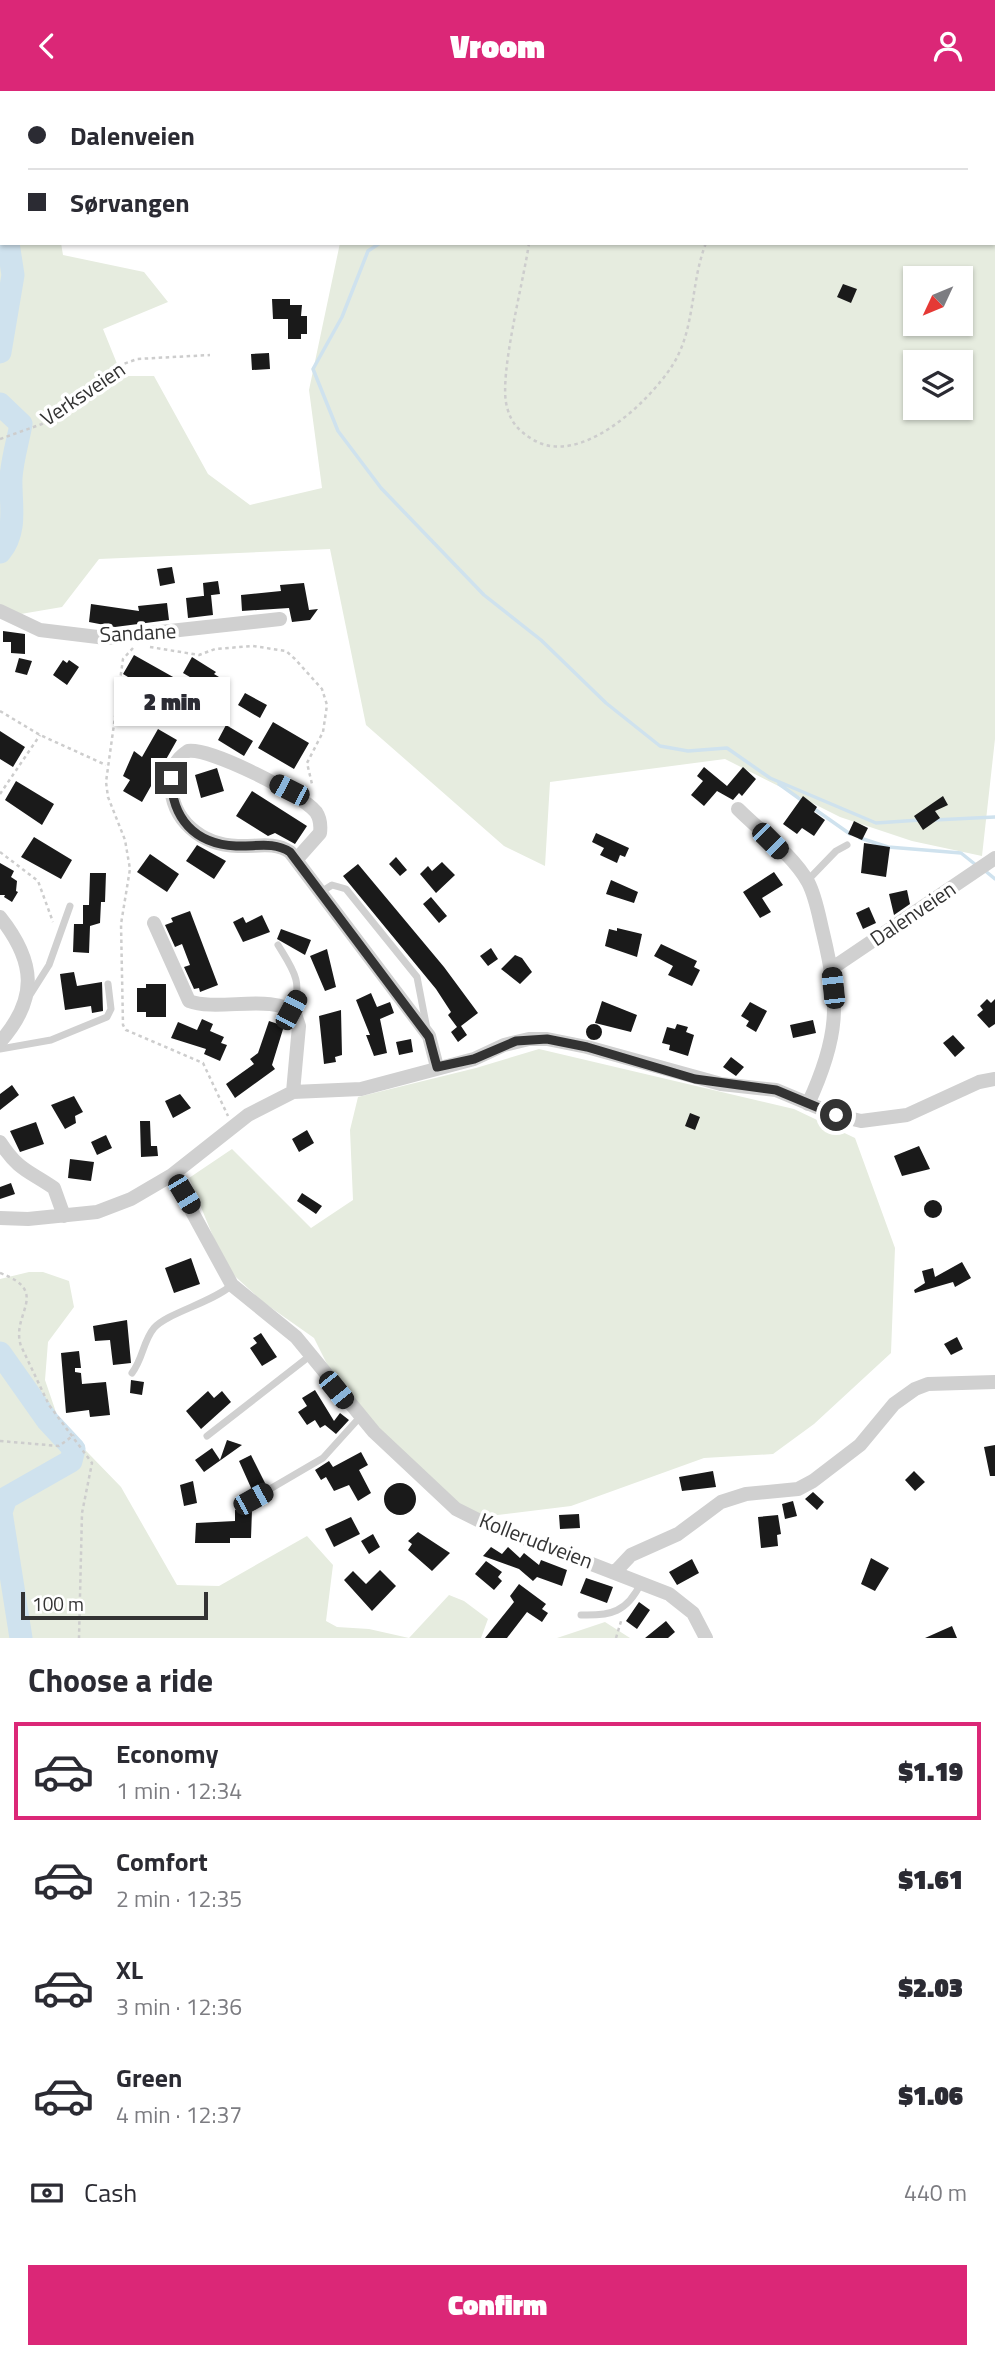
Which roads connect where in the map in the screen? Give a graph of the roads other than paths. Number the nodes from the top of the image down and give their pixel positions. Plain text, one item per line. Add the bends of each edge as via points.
1 (0, 611) edge
2 (280, 619) dead end
3 (738, 809) dead end
4 (848, 845) dead end
5 (995, 858) edge
6 (296, 860) junction
7 (807, 881) junction
8 (320, 893) junction
9 (70, 906) dead end
10 (0, 917) edge
11 (154, 923) dead end
12 (278, 945) dead end
13 (831, 969) junction
14 (108, 984) dead end
15 (25, 1001) junction
16 (291, 1010) junction
17 (429, 1037) junction
18 (0, 1042) edge
19 (0, 1049) edge
20 (437, 1067) junction
21 (995, 1079) edge
22 (293, 1092) junction
23 (808, 1104) junction
24 (0, 1142) edge
25 (172, 1175) junction
26 (64, 1216) junction
27 (0, 1219) edge
28 (232, 1286) junction
29 (311, 1355) junction
30 (132, 1373) dead end
31 (995, 1382) edge
32 (359, 1417) junction
33 (207, 1436) dead end
34 (253, 1499) dead end
35 (615, 1572) junction
36 (642, 1583) junction
37 (580, 1615) dead end
38 (706, 1638) edge

1 - 2 street, Sandane via 40,630 106,638
3 - 7 street
4 - 7 lane
5 - 13 street, Dalenveien
6 - 6 street via 275,844 234,846 194,832 175,810 173,767 178,759 188,751 208,752 299,797 317,813 321,827
6 - 8 street
7 - 13 street
8 - 17 street
8 - 17 lane via 332,885 346,889 417,978
9 - 15 lane via 49,965
10 - 15 street via 24,954
11 - 16 street via 189,1001 275,1005
12 - 16 lane via 298,984
13 - 23 street via 832,1043
14 - 19 lane via 111,1009 107,1017 51,1040
15 - 18 street via 18,1021
16 - 22 street via 299,1026
17 - 20 street
20 - 22 street via 361,1089
20 - 23 street via 474,1059 516,1041 547,1039 695,1079 776,1090
21 - 23 street via 907,1115 874,1121 853,1120
22 - 25 street via 248,1115
24 - 26 street via 13,1163 54,1188
25 - 26 street via 97,1212
25 - 28 street, Kollerudveien
26 - 27 street
28 - 29 street, Kollerudveien via 274,1317
28 - 30 lane via 213,1300 159,1323
29 - 32 street, Kollerudveien
29 - 33 lane
31 - 35 street, Kollerudveien via 928,1384 915,1389 885,1413 860,1445 813,1481 798,1489 746,1494 721,1502 678,1534 631,1555
32 - 34 lane via 323,1458
32 - 35 street, Kollerudveien via 456,1509
35 - 36 street
36 - 37 lane via 625,1607 610,1614
36 - 38 street via 683,1602

